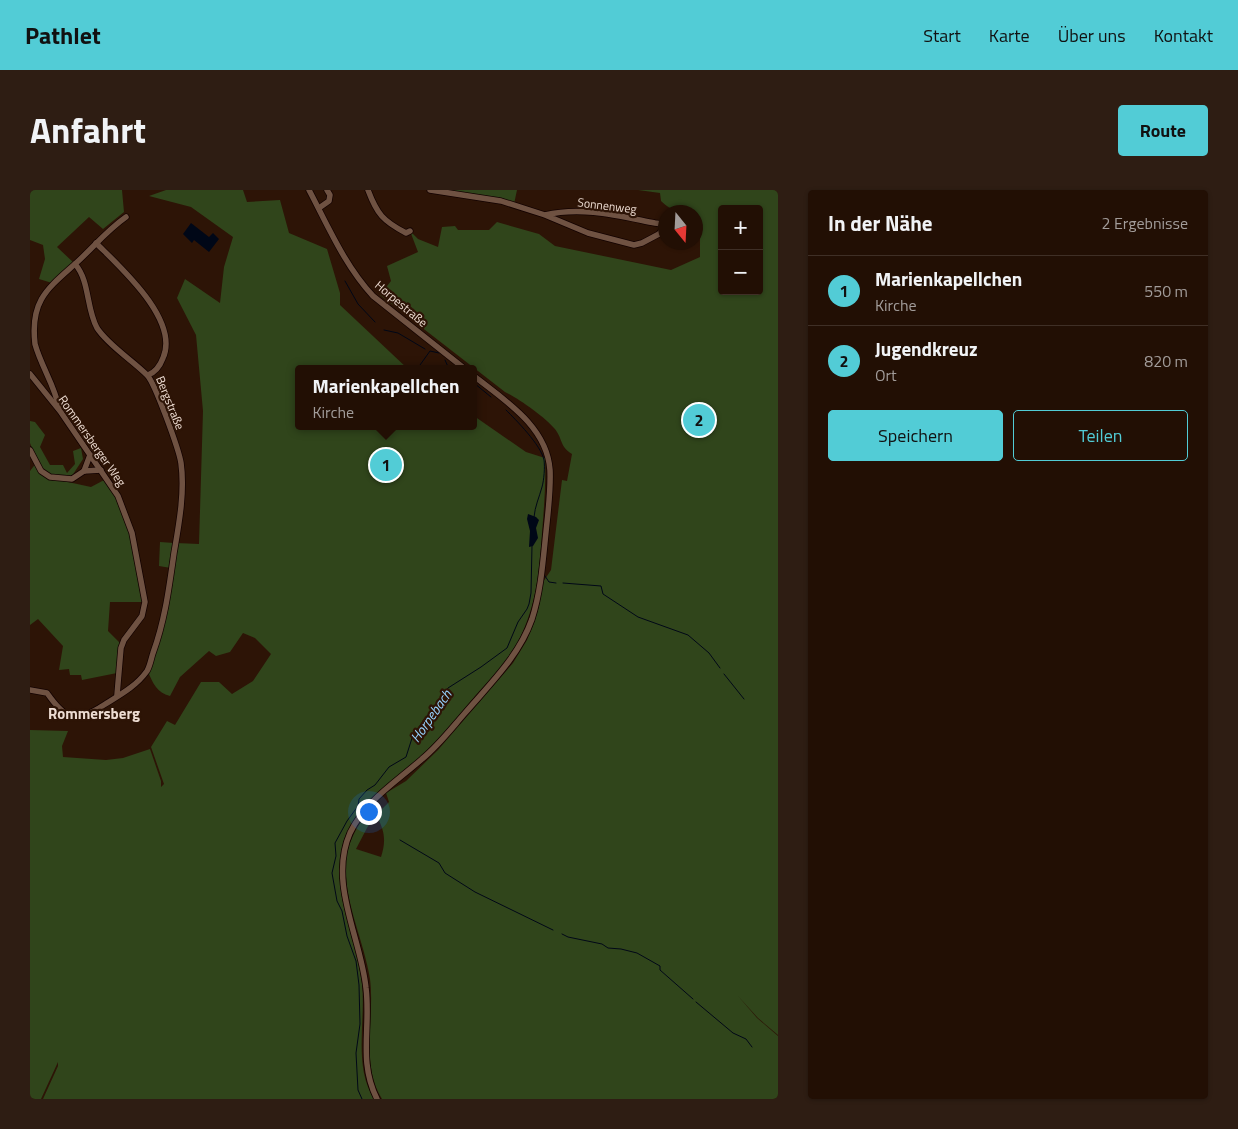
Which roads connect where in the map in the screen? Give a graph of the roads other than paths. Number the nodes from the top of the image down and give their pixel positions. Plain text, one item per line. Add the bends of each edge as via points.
1 (309, 190) edge
2 (327, 190) edge
3 (368, 190) edge
4 (430, 190) edge
5 (318, 208) junction
6 (545, 215) junction
7 (126, 217) dead end
8 (658, 223) edge
9 (410, 231) dead end
10 (658, 235) edge
11 (96, 243) junction
12 (75, 264) junction
13 (460, 365) edge
14 (30, 374) edge
15 (148, 375) junction
16 (477, 378) edge
17 (60, 411) junction
18 (30, 450) edge
19 (90, 455) junction
20 (101, 470) junction
21 (84, 471) junction
22 (30, 690) edge
23 (117, 695) junction
24 (377, 1099) edge

1 - 5 street, Horpestraße
2 - 5 street via 329,201
3 - 9 street via 378,214 406,233
4 - 6 street via 489,198
5 - 13 street, Horpestraße via 362,284
6 - 8 street, Sonnenweg via 584,211
6 - 10 street via 588,233 634,245
7 - 11 street
11 - 12 street
11 - 15 street via 134,281 150,303 167,339 159,367
12 - 15 street, Bergstraße via 81,272 97,327
12 - 17 street via 42,293 34,311 35,342
14 - 17 street, Rommersberger Weg
15 - 23 street, Bergstraße via 181,460 178,530 162,627 148,670 130,689
16 - 24 street via 535,430 546,452 550,489 537,599 522,642 506,666 425,757 370,803 357,820 345,846 344,884 365,980 366,1060
17 - 19 street, Rommersberger Weg
18 - 21 street via 41,471 50,477 72,479
19 - 20 street, Rommersberger Weg
19 - 21 street
20 - 21 street
20 - 23 street, Rommersberger Weg via 118,496 132,533 145,602 142,616 121,648
22 - 23 street via 48,693 64,712 78,718

